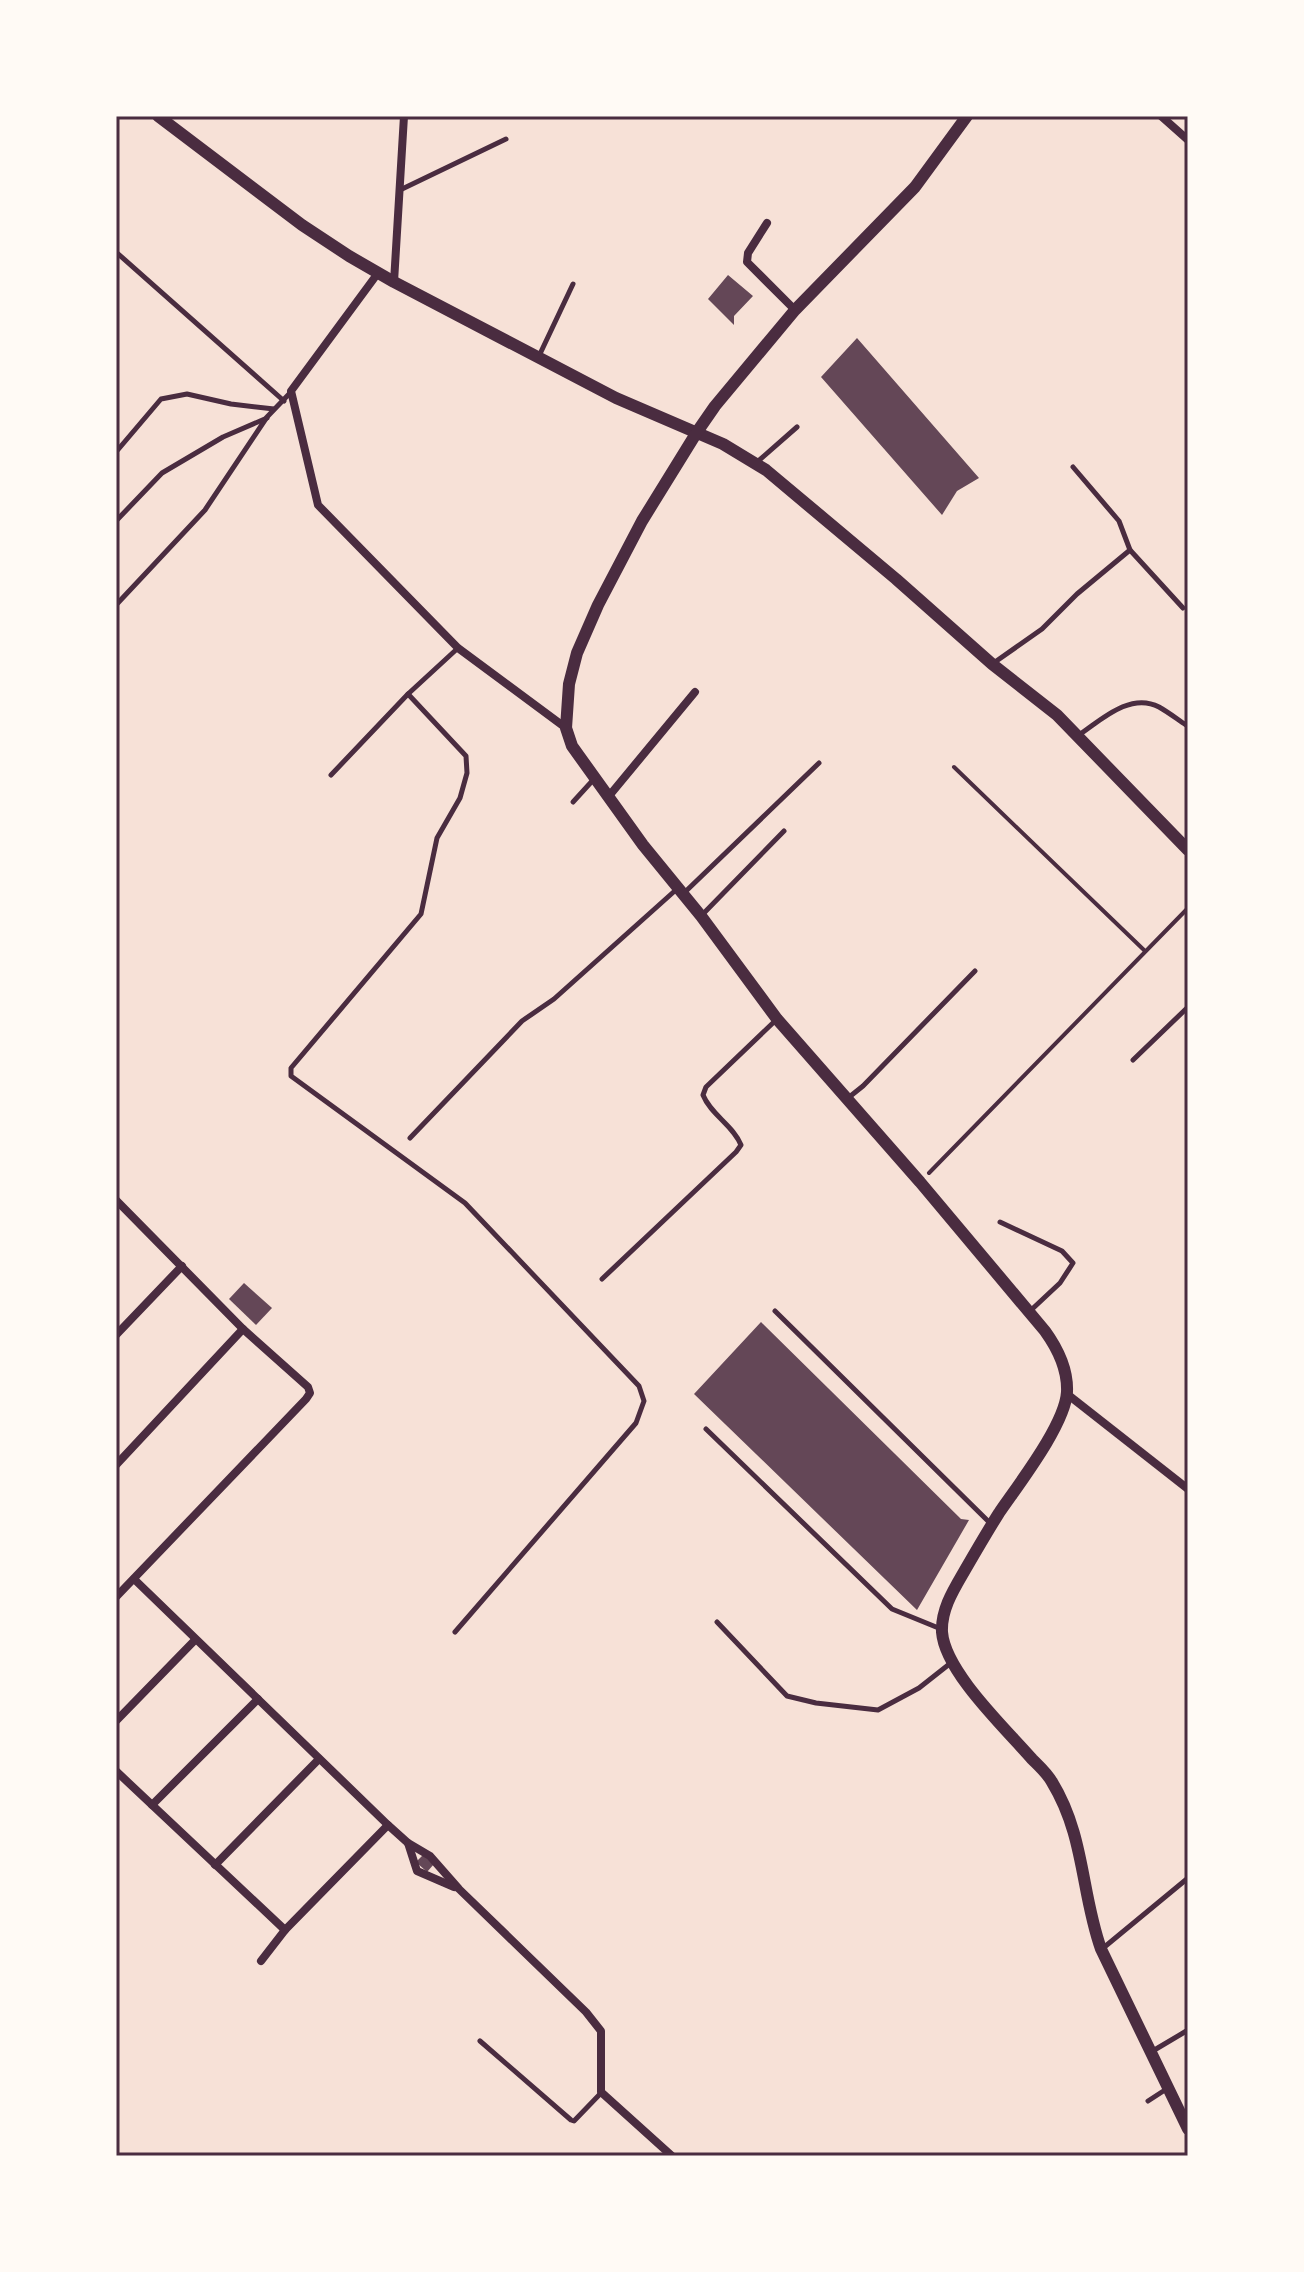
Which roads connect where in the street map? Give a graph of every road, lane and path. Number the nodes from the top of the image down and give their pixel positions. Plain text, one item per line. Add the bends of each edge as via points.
1 (158, 116) edge
2 (404, 116) edge
3 (967, 116) edge
4 (1161, 116) edge
5 (506, 139) dead end
6 (1188, 140) edge
7 (400, 190) junction
8 (767, 223) dead end
9 (116, 252) edge
10 (378, 273) junction
11 (394, 282) junction
12 (573, 284) dead end
13 (795, 310) junction
14 (539, 357) junction
15 (291, 391) junction
16 (284, 401) junction
17 (275, 409) junction
18 (267, 417) junction
19 (797, 427) dead end
20 (697, 432) junction
21 (116, 452) edge
22 (755, 463) junction
23 (1073, 467) dead end
24 (116, 521) edge
25 (1130, 550) junction
26 (116, 605) edge
27 (1183, 608) dead end
28 (458, 648) junction
29 (992, 664) junction
30 (695, 692) dead end
31 (408, 694) junction
32 (1186, 725) edge
33 (566, 728) junction
34 (1078, 736) junction
35 (819, 763) dead end
36 (954, 767) dead end
37 (331, 775) dead end
38 (595, 778) junction
39 (609, 796) junction
40 (573, 802) dead end
41 (784, 831) dead end
42 (1188, 850) edge
43 (681, 891) junction
44 (1188, 908) edge
45 (701, 916) junction
46 (1145, 951) junction
47 (975, 971) dead end
48 (1188, 1007) edge
49 (777, 1019) junction
50 (1133, 1060) dead end
51 (848, 1099) junction
52 (410, 1138) dead end
53 (920, 1182) junction
54 (117, 1205) edge
55 (1000, 1222) dead end
56 (182, 1266) junction
57 (602, 1279) dead end
58 (775, 1311) dead end
59 (1029, 1313) junction
60 (243, 1329) junction
61 (116, 1335) edge
62 (1067, 1394) junction
63 (706, 1429) dead end
64 (116, 1465) edge
65 (1188, 1489) edge
66 (991, 1525) junction
67 (134, 1579) junction
68 (116, 1597) edge
69 (717, 1622) dead end
70 (942, 1630) junction
71 (455, 1632) dead end
72 (195, 1640) junction
73 (952, 1662) junction
74 (258, 1699) junction
75 (116, 1721) edge
76 (319, 1759) junction
77 (116, 1771) edge
78 (152, 1805) junction
79 (388, 1825) junction
80 (408, 1843) junction
81 (215, 1865) junction
82 (1084, 1873) junction
83 (1070, 1876) dead end
84 (1188, 1878) edge
85 (459, 1889) junction
86 (285, 1930) junction
87 (1101, 1949) junction
88 (261, 1961) dead end
89 (1188, 2030) edge
90 (480, 2041) dead end
91 (1151, 2052) junction
92 (1168, 2087) junction
93 (601, 2092) junction
94 (1148, 2101) dead end
95 (1188, 2129) edge
96 (672, 2156) edge

1 - 10 street via 302,225
2 - 7 street
3 - 13 street via 915,187
4 - 6 street
5 - 7 lane
7 - 11 street
8 - 13 street via 747,262
9 - 16 lane
10 - 11 street
10 - 15 street
11 - 14 street
12 - 14 lane
13 - 20 street
14 - 20 street via 616,398
15 - 16 lane
15 - 28 street via 318,505
16 - 17 lane
17 - 18 lane
17 - 21 lane via 187,394 161,399
18 - 24 lane via 162,473
18 - 26 lane via 205,510
19 - 22 lane
20 - 22 street
20 - 33 street via 642,521 582,641 569,684
22 - 29 street
23 - 25 lane via 1119,521
25 - 27 lane
25 - 29 lane via 1042,629
28 - 31 lane
28 - 33 street
29 - 34 street
30 - 39 street
31 - 37 lane
31 - 71 lane via 466,756 460,798 437,838 421,914 291,1068 291,1076 465,1203 639,1386 644,1401 636,1423
32 - 34 lane via 1156,705 1139,702 1123,706
33 - 38 street
34 - 42 street
35 - 43 lane
36 - 46 path
38 - 39 street
38 - 40 lane
39 - 43 street
41 - 45 lane
43 - 45 street
43 - 52 lane via 522,1021
44 - 46 path
45 - 49 street
46 - 53 path
47 - 51 lane
48 - 50 lane
49 - 51 street
49 - 57 lane via 703,1095 741,1145
51 - 53 street
53 - 59 street
54 - 56 street
55 - 59 lane via 1062,1251 1073,1263
56 - 60 street
56 - 61 street
58 - 66 lane
59 - 62 street via 1057,1348
60 - 64 street
60 - 67 street via 310,1393
62 - 65 street
62 - 66 street via 1053,1432
63 - 70 lane via 892,1609
66 - 70 street via 948,1599
67 - 68 street
67 - 72 street
69 - 73 lane via 787,1696 816,1703 878,1710
70 - 73 street
72 - 74 street
72 - 75 street
73 - 82 street via 1051,1780 1072,1825
74 - 76 street
74 - 78 street
76 - 79 street
76 - 81 street
77 - 78 street
78 - 81 street
79 - 80 street
79 - 86 street
80 - 85 street via 430,1856
80 - 85 street via 417,1871
81 - 86 street
82 - 83 lane
82 - 87 street via 1088,1927
84 - 87 lane
85 - 93 street via 601,2031
86 - 88 street
87 - 91 street
89 - 91 lane
90 - 93 lane via 571,2120
91 - 92 street
92 - 94 lane
92 - 95 street
93 - 96 street

